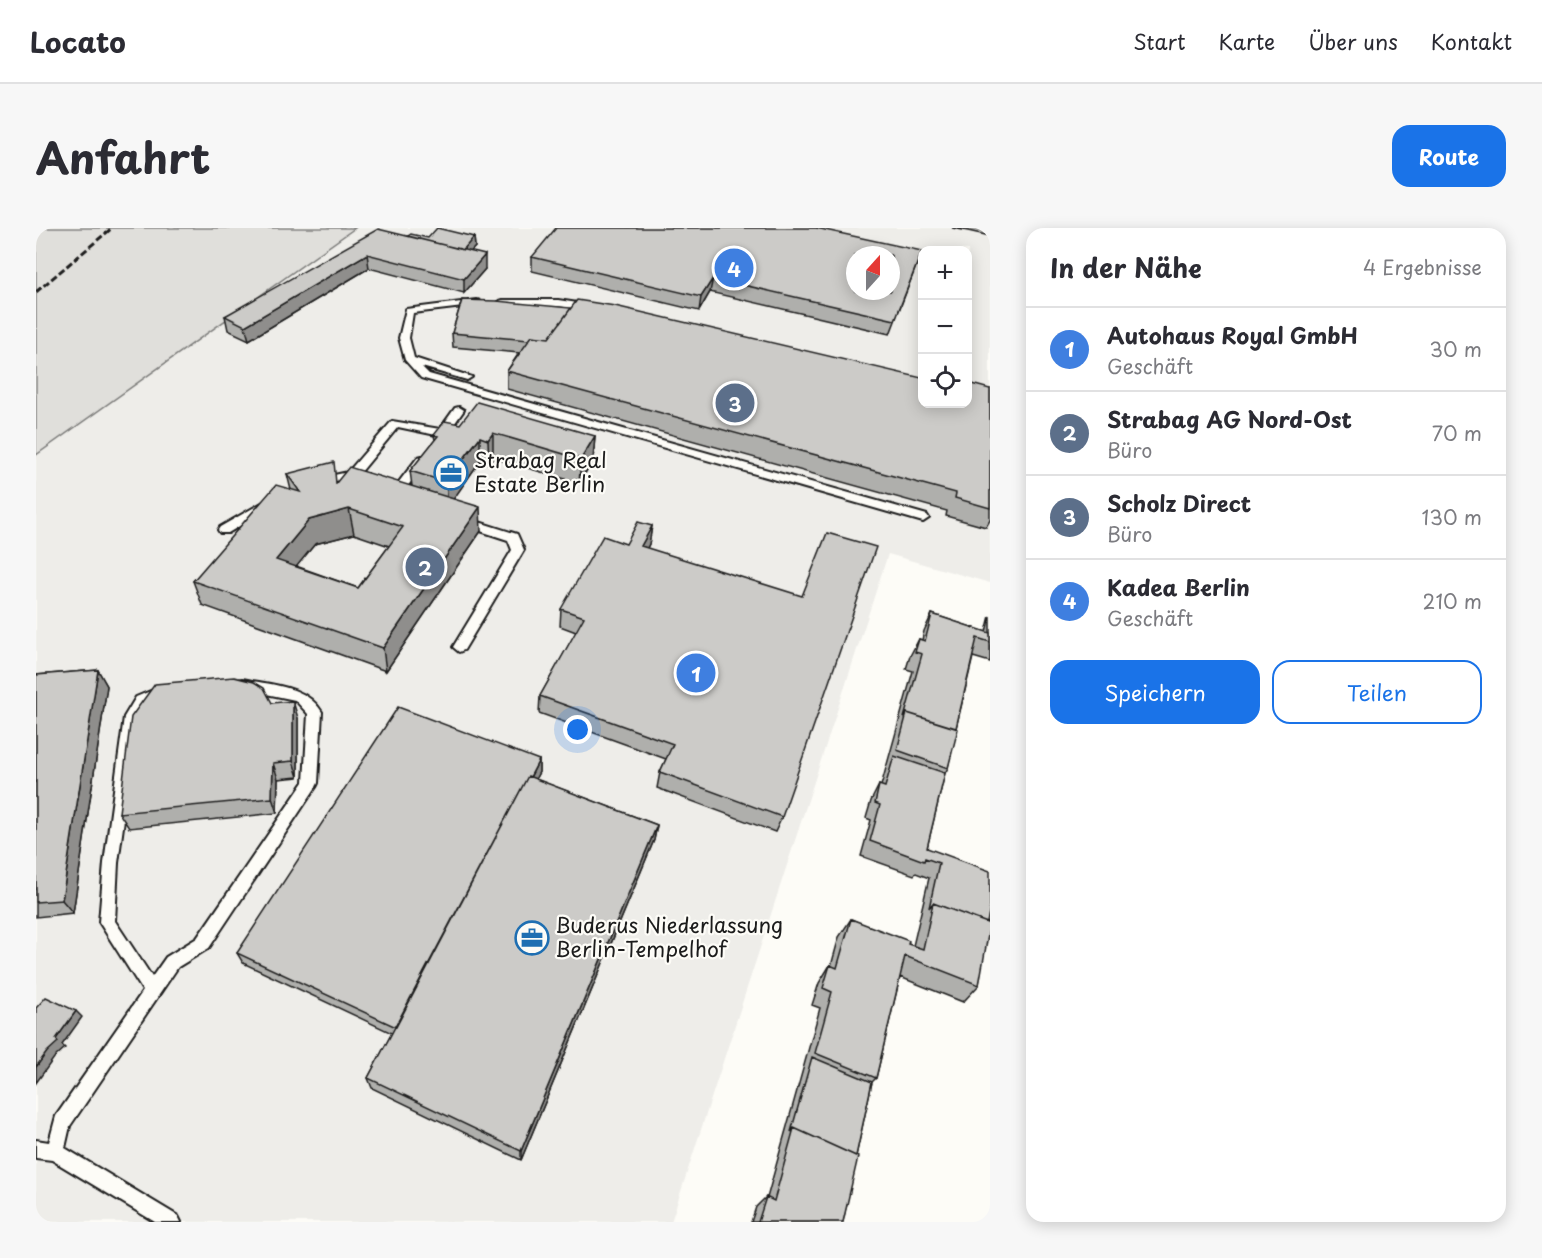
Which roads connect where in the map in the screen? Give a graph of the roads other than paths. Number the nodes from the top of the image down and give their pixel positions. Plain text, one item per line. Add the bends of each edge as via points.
1 (606, 310) edge
2 (410, 360) junction
3 (467, 377) dead end
4 (459, 410) dead end
5 (442, 432) junction
6 (307, 485) edge
7 (275, 500) edge
8 (415, 506) edge
9 (448, 516) edge
10 (923, 518) dead end
11 (224, 530) dead end
12 (459, 647) dead end
13 (225, 684) edge
14 (172, 690) edge
15 (152, 991) junction
16 (36, 1149) edge
17 (55, 1152) junction
18 (172, 1222) edge

1 - 2 lane via 558,303 475,303 409,311 404,338
2 - 3 lane
2 - 10 lane via 425,376
4 - 5 lane
5 - 6 lane via 396,423 351,475
5 - 8 lane via 398,491 404,502
7 - 11 lane
9 - 12 lane via 513,537 518,550
13 - 15 lane via 284,690 308,703 315,712 311,783 203,943 172,962
14 - 15 lane via 141,701 131,717 107,922
15 - 17 lane via 62,1122
16 - 17 lane
17 - 18 lane

